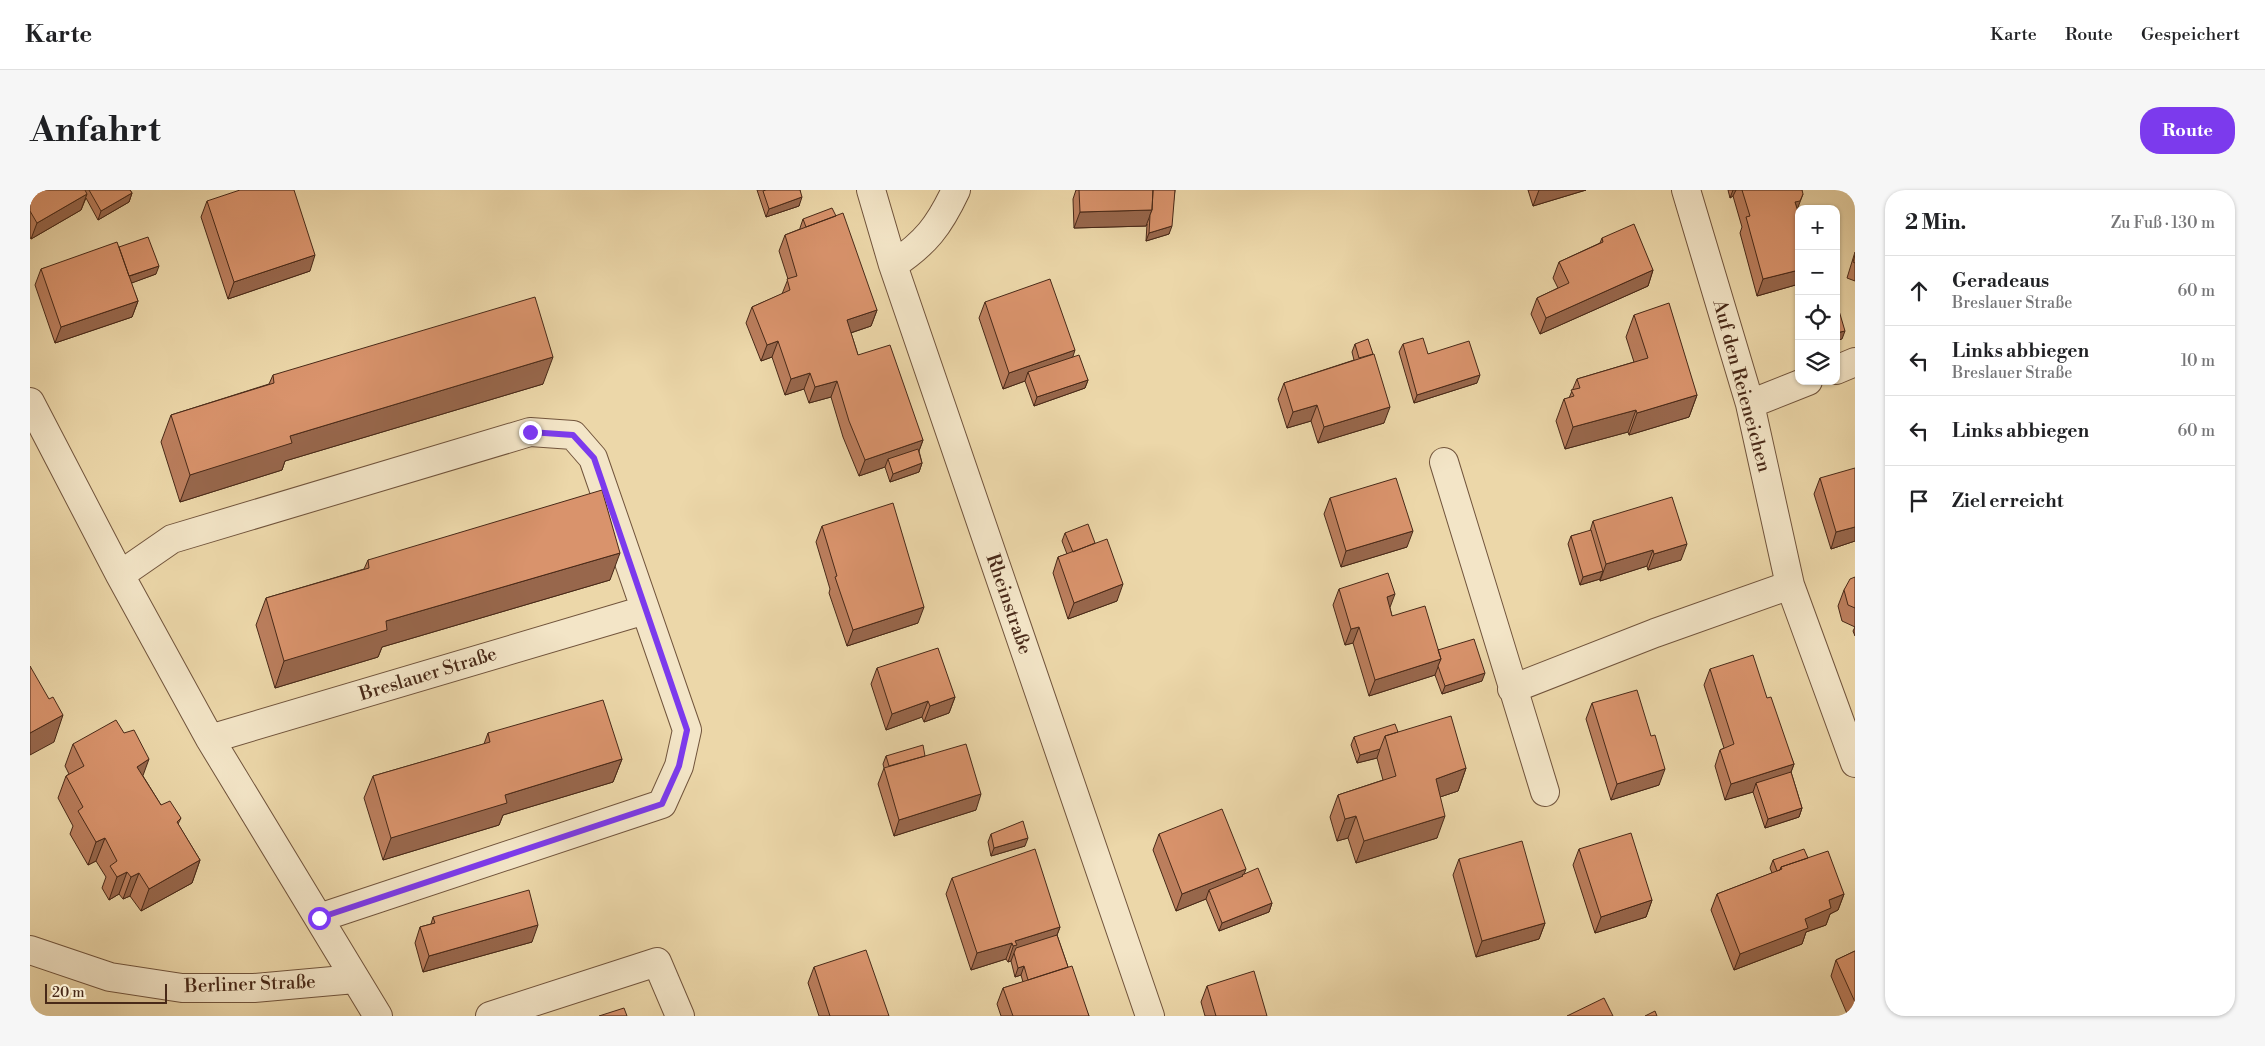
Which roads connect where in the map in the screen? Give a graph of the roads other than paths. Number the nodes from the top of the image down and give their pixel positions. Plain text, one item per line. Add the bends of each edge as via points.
1 (871, 190) edge
2 (956, 190) edge
3 (1686, 190) edge
4 (893, 265) junction
5 (1855, 362) edge
6 (1840, 368) edge
7 (1798, 385) edge
8 (30, 402) edge
9 (1750, 404) junction
10 (1444, 462) dead end
11 (120, 575) junction
12 (1790, 584) junction
13 (645, 610) junction
14 (1512, 690) junction
15 (210, 739) junction
16 (1855, 763) edge
17 (1545, 792) dead end
18 (319, 918) junction
19 (30, 950) edge
20 (355, 979) junction
21 (378, 1016) edge
22 (490, 1016) edge
23 (680, 1016) edge
24 (1150, 1016) edge

1 - 4 street, Rheinstraße
2 - 4 street via 931,235
3 - 9 street, Auf den Reieneichen
4 - 24 street, Rheinstraße
5 - 6 street
7 - 9 street
8 - 11 street
9 - 12 street, Auf den Reieneichen
10 - 14 street
11 - 13 street via 172,539 530,432 573,435 594,458
11 - 15 street
12 - 14 street
12 - 16 street, Auf den Reieneichen
13 - 15 street, Breslauer Straße
13 - 18 street via 687,730 679,766 662,804
14 - 17 street
15 - 18 street
18 - 20 street
19 - 20 street, Berliner Straße via 110,977 182,988 254,988
20 - 21 street
22 - 23 street via 657,962

